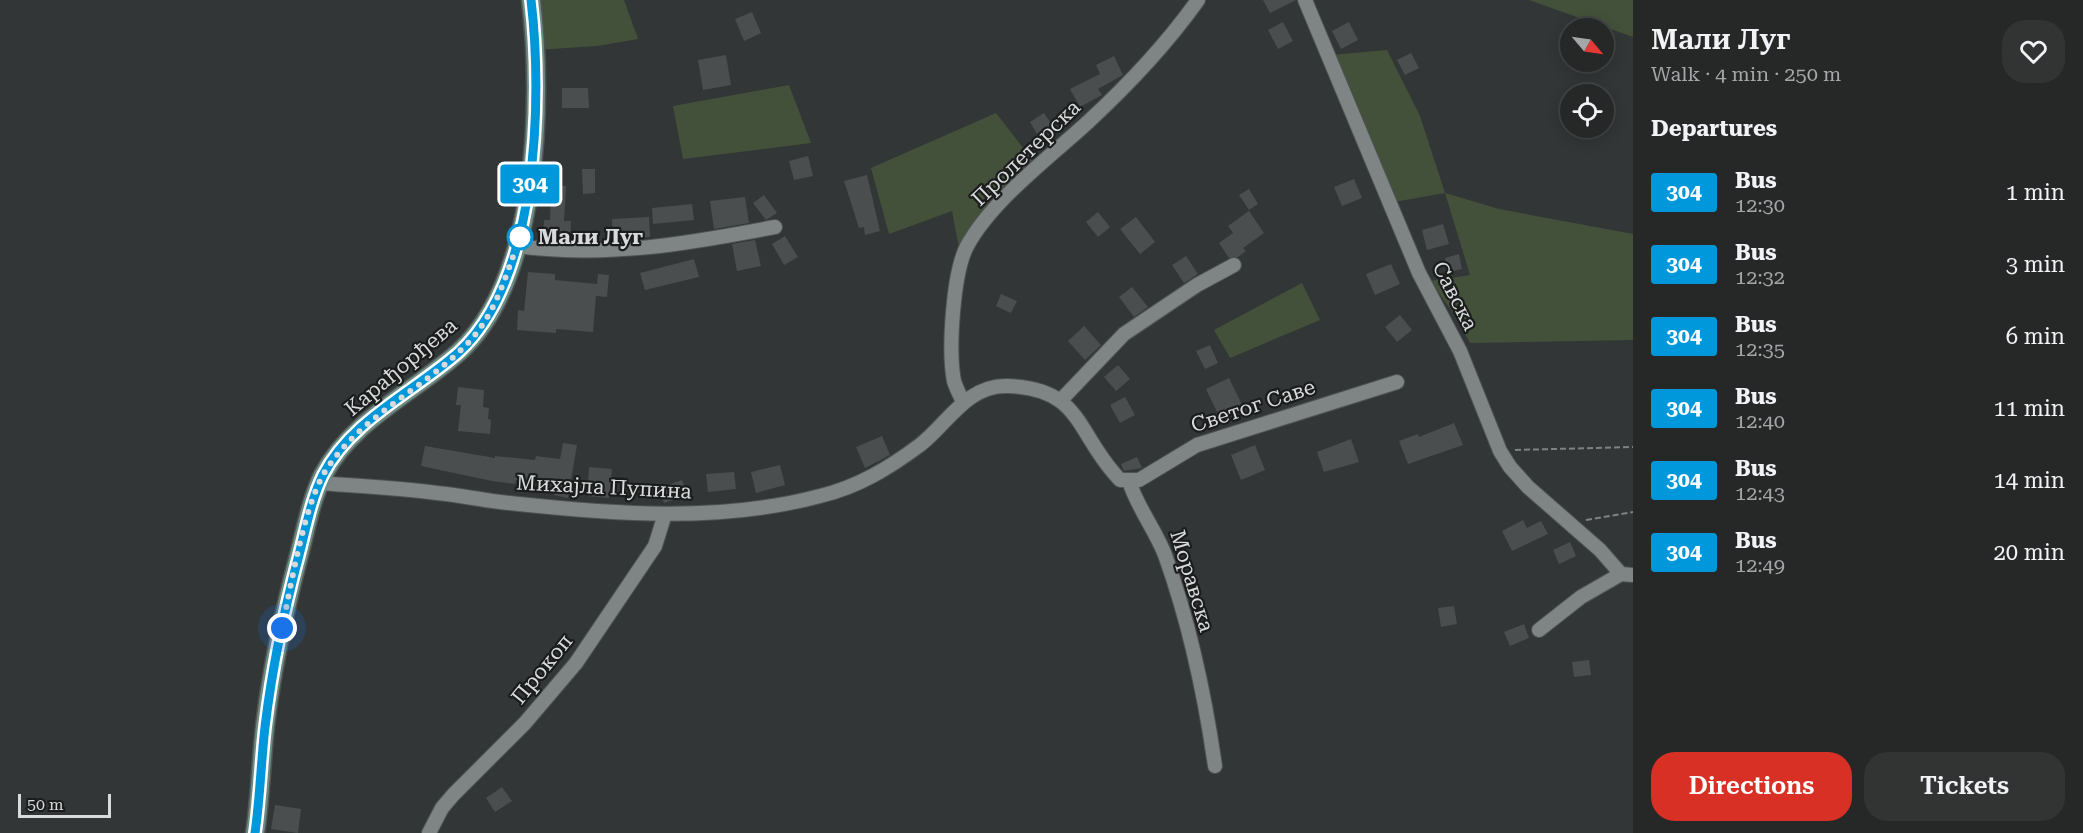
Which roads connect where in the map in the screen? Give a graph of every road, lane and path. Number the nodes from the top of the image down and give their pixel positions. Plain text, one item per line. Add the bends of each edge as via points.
1 (531, 0) edge
2 (1198, 0) edge
3 (1305, 0) edge
4 (774, 227) dead end
5 (517, 246) junction
6 (1234, 265) dead end
7 (1397, 382) dead end
8 (1061, 400) junction
9 (963, 402) junction
10 (1633, 447) edge
11 (1500, 451) junction
12 (1129, 481) junction
13 (320, 483) junction
14 (1633, 512) edge
15 (665, 514) junction
16 (1568, 522) junction
17 (1627, 575) edge
18 (1539, 630) dead end
19 (1215, 766) dead end
20 (255, 833) edge
21 (429, 833) edge

1 - 5 street, Карађорђева via 535,69 531,179
2 - 9 street, Пролетерска via 1165,45 1021,182 969,243 961,259 954,305 954,383
3 - 11 street, Савска via 1419,273 1460,351
4 - 5 street via 638,250 559,252
5 - 13 street, Карађорђева via 494,305 469,342 357,432 338,453
6 - 8 street via 1124,334
7 - 12 street, Светог Саве via 1197,445 1139,480
8 - 9 street via 1006,386 980,391
8 - 12 street, Моравска via 1075,414 1108,466 1120,480
9 - 15 street, Михајла Пупина via 921,443 885,470 843,490 773,507
10 - 11 path
11 - 16 street, Савска via 1515,474
12 - 19 street, Моравска via 1171,572
13 - 15 street, Михајла Пупина via 508,503
13 - 20 street, Карађорђева via 294,575 273,673
14 - 16 path
15 - 21 street, Прокоп via 655,546 576,663 525,723 453,795
16 - 17 street, Савска
17 - 18 street, Савска via 1581,597

